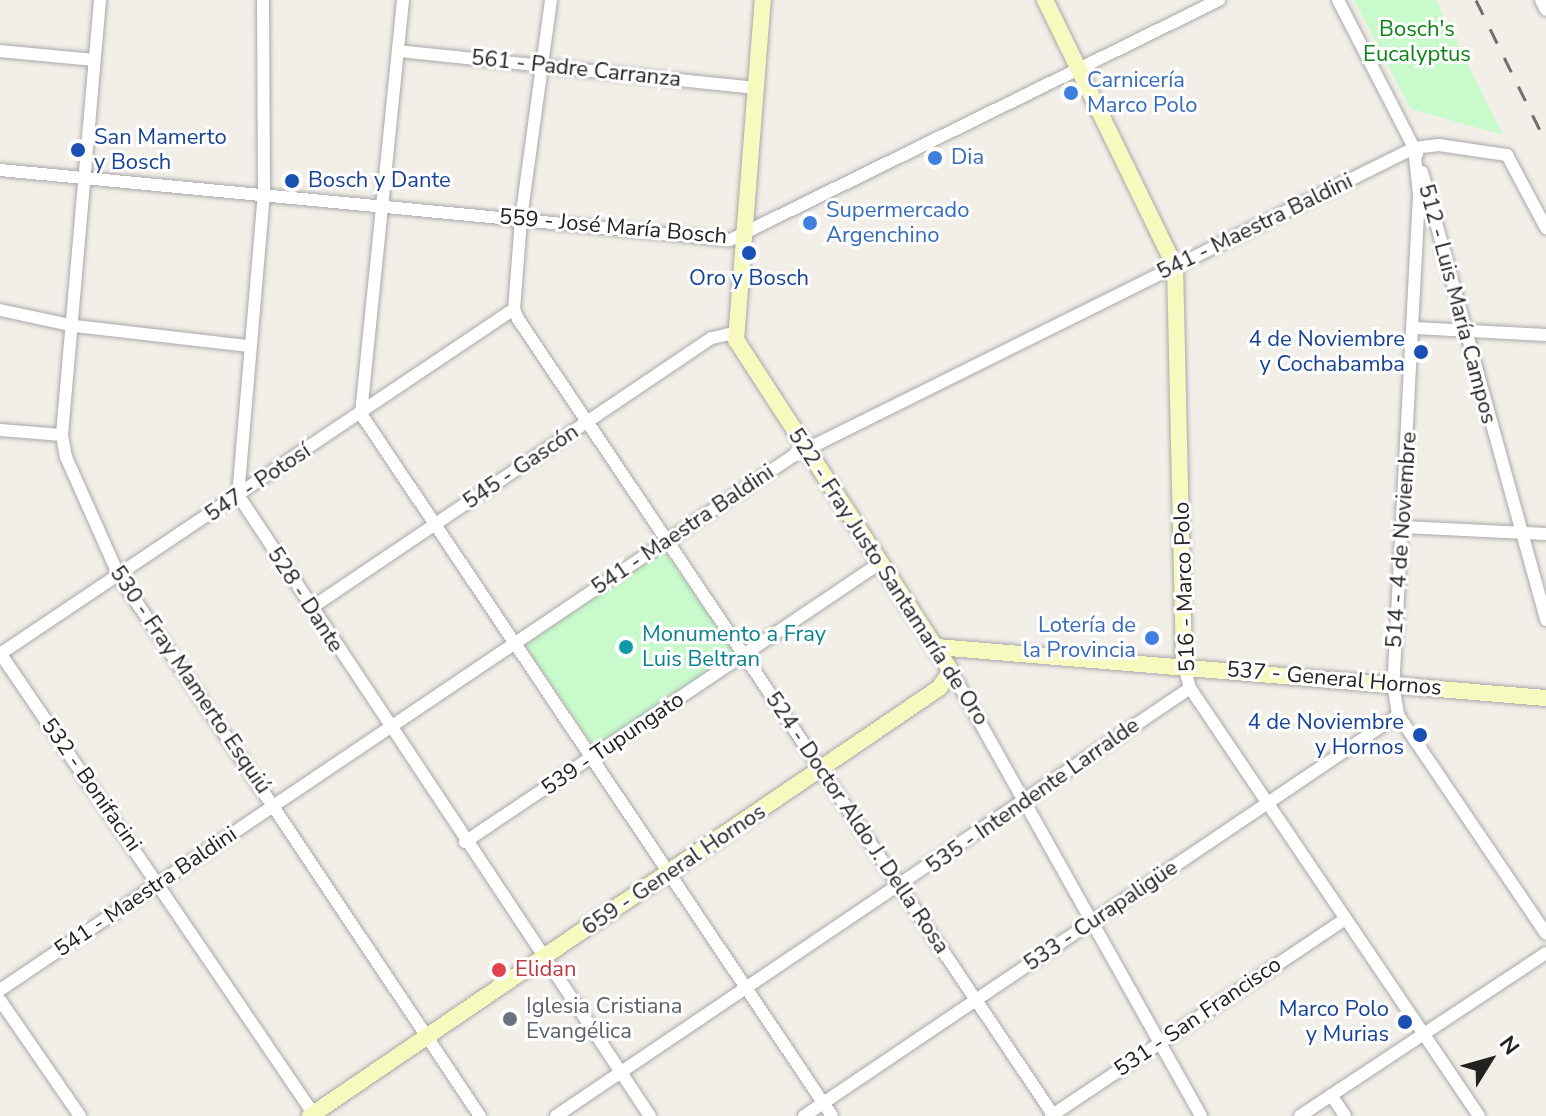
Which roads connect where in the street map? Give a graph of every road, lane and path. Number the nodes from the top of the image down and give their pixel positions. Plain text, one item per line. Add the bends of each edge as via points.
1 (100, 0) edge
2 (263, 0) edge
3 (403, 0) edge
4 (551, 0) edge
5 (764, 0) edge
6 (1045, 0) edge
7 (1219, 0) edge
8 (1338, 0) edge
9 (1541, 0) edge
10 (1546, 10) edge
11 (0, 51) edge
12 (398, 51) junction
13 (94, 60) junction
14 (542, 66) junction
15 (1079, 70) junction
16 (755, 88) junction
17 (1414, 148) junction
18 (0, 170) edge
19 (86, 177) junction
20 (264, 193) junction
21 (380, 205) junction
22 (521, 219) junction
23 (1546, 228) edge
24 (741, 238) junction
25 (1175, 266) junction
26 (514, 309) junction
27 (0, 310) edge
28 (75, 326) junction
29 (1415, 328) junction
30 (1463, 329) junction
31 (734, 333) junction
32 (1546, 335) edge
33 (247, 346) junction
34 (361, 414) junction
35 (587, 422) junction
36 (0, 430) edge
37 (62, 435) junction
38 (805, 451) junction
39 (238, 495) junction
40 (435, 525) junction
41 (1404, 527) junction
42 (1519, 532) junction
43 (1546, 534) edge
44 (666, 540) junction
45 (880, 563) junction
46 (119, 576) junction
47 (311, 608) junction
48 (1546, 620) edge
49 (517, 642) junction
50 (937, 647) junction
51 (0, 654) edge
52 (744, 656) junction
53 (1184, 666) junction
54 (951, 671) junction
55 (1393, 683) junction
56 (1190, 688) junction
57 (1544, 696) edge
58 (1398, 715) junction
59 (389, 728) junction
60 (592, 758) junction
61 (821, 770) junction
62 (1027, 799) junction
63 (1266, 803) junction
64 (274, 806) junction
65 (465, 842) junction
66 (668, 873) junction
67 (159, 884) junction
68 (900, 888) junction
69 (1345, 919) junction
70 (1094, 921) junction
71 (1546, 934) edge
72 (1546, 953) edge
73 (544, 958) junction
74 (747, 988) junction
75 (0, 990) edge
76 (976, 999) junction
77 (0, 1000) edge
78 (1423, 1033) junction
79 (428, 1037) junction
80 (1161, 1042) junction
81 (620, 1072) junction
82 (1331, 1095) junction
83 (823, 1103) junction
84 (313, 1115) edge
85 (80, 1116) edge
86 (480, 1116) edge
87 (556, 1116) edge
88 (650, 1116) edge
89 (804, 1116) edge
90 (832, 1116) edge
91 (1052, 1116) edge
92 (1201, 1116) edge
93 (1300, 1116) edge
94 (1345, 1116) edge
95 (1479, 1116) edge

1 - 13 street, 530 - Fray Mamerto Esquiú
2 - 20 street
3 - 12 street
4 - 14 street
5 - 16 street
6 - 15 street, 516 - Marco Polo
7 - 15 street, 559 - José María Bosch
8 - 17 street, 512 - Luis María Campos
9 - 10 street
11 - 13 street
12 - 14 street, 561 - Padre Carranza
12 - 21 street
13 - 19 street, 530 - Fray Mamerto Esquiú
14 - 16 street, 561 - Padre Carranza
14 - 22 street
15 - 24 street, 559 - José María Bosch
15 - 25 street, 516 - Marco Polo
16 - 24 street
17 - 23 street, 541 - Maestra Baldini via 1439,145 1507,155
17 - 25 street, 541 - Maestra Baldini
17 - 29 street, 514 - 4 de Noviembre via 1419,195
17 - 30 street, 512 - Luis María Campos
18 - 19 street, 559 - José María Bosch
19 - 20 street, 559 - José María Bosch
19 - 28 street, 530 - Fray Mamerto Esquiú
20 - 21 street, 559 - José María Bosch
20 - 33 street
21 - 22 street, 559 - José María Bosch
21 - 34 street
22 - 24 street, 559 - José María Bosch
22 - 26 street
24 - 31 street
25 - 38 street, 541 - Maestra Baldini
25 - 53 street, 516 - Marco Polo
26 - 34 street, 547 - Potosí
26 - 35 street, 524 - Doctor Aldo J. Della Rosa
27 - 28 street
28 - 33 street
28 - 37 street, 530 - Fray Mamerto Esquiú
29 - 30 street
29 - 41 street, 514 - 4 de Noviembre
30 - 32 street
30 - 42 street, 512 - Luis María Campos
31 - 35 street, 545 - Gascón via 712,338
31 - 38 street, 522 - Fray Justo Santamaría de Oro
33 - 39 street
34 - 39 street, 547 - Potosí
34 - 40 street
35 - 40 street, 545 - Gascón
35 - 44 street, 524 - Doctor Aldo J. Della Rosa
36 - 37 street
37 - 46 street, 530 - Fray Mamerto Esquiú via 66,457
38 - 44 street, 541 - Maestra Baldini
38 - 45 street, 522 - Fray Justo Santamaría de Oro
39 - 46 street, 547 - Potosí
39 - 47 street, 528 - Dante
40 - 47 street, 545 - Gascón
40 - 49 street
41 - 42 street
41 - 55 street, 514 - 4 de Noviembre
42 - 43 street
42 - 48 street, 512 - Luis María Campos
44 - 49 street, 541 - Maestra Baldini
44 - 52 street, 524 - Doctor Aldo J. Della Rosa
45 - 50 street, 522 - Fray Justo Santamaría de Oro
45 - 52 street, 539 - Tupungato
46 - 51 street, 547 - Potosí
46 - 64 street, 530 - Fray Mamerto Esquiú
47 - 59 street, 528 - Dante
49 - 59 street, 541 - Maestra Baldini
49 - 60 street
50 - 53 street, 537 - General Hornos
50 - 54 street, 522 - Fray Justo Santamaría de Oro
51 - 67 street, 532 - Bonifacini
52 - 60 street, 539 - Tupungato
52 - 61 street, 524 - Doctor Aldo J. Della Rosa
53 - 55 street, 537 - General Hornos
53 - 56 street, 516 - Marco Polo
54 - 61 street, 659 - General Hornos via 939,688
54 - 62 street, 522 - Fray Justo Santamaría de Oro
55 - 57 street, 537 - General Hornos
55 - 58 street, 514 - 4 de Noviembre
56 - 62 street, 535 - Intendente Larralde
56 - 63 street, 516 - Marco Polo
58 - 63 street, 533 - Curapaligüe
58 - 71 street, 514 - 4 de Noviembre
59 - 64 street, 541 - Maestra Baldini
59 - 65 street, 528 - Dante
60 - 65 street, 539 - Tupungato
60 - 66 street
61 - 66 street, 659 - General Hornos
61 - 68 street, 524 - Doctor Aldo J. Della Rosa
62 - 68 street, 535 - Intendente Larralde
62 - 70 street, 522 - Fray Justo Santamaría de Oro
63 - 69 street, 516 - Marco Polo
63 - 70 street, 533 - Curapaligüe
64 - 67 street, 541 - Maestra Baldini
64 - 79 street, 530 - Fray Mamerto Esquiú
65 - 73 street, 528 - Dante
66 - 73 street, 659 - General Hornos
66 - 74 street
67 - 75 street, 541 - Maestra Baldini
67 - 84 street, 532 - Bonifacini
68 - 74 street, 535 - Intendente Larralde
68 - 76 street, 524 - Doctor Aldo J. Della Rosa
69 - 78 street, 516 - Marco Polo
69 - 80 street, 531 - San Francisco
70 - 76 street, 533 - Curapaligüe
70 - 80 street, 522 - Fray Justo Santamaría de Oro
72 - 78 street
73 - 79 street, 659 - General Hornos
73 - 81 street, 528 - Dante
74 - 81 street, 535 - Intendente Larralde
74 - 83 street
76 - 83 street, 533 - Curapaligüe
76 - 91 street, 524 - Doctor Aldo J. Della Rosa
77 - 85 street
78 - 82 street
78 - 95 street, 516 - Marco Polo
79 - 84 street, 659 - General Hornos
79 - 86 street, 530 - Fray Mamerto Esquiú
80 - 91 street, 531 - San Francisco
80 - 92 street, 522 - Fray Justo Santamaría de Oro
81 - 87 street, 535 - Intendente Larralde
81 - 88 street, 528 - Dante
82 - 93 street
82 - 94 street
83 - 89 street, 533 - Curapaligüe
83 - 90 street

